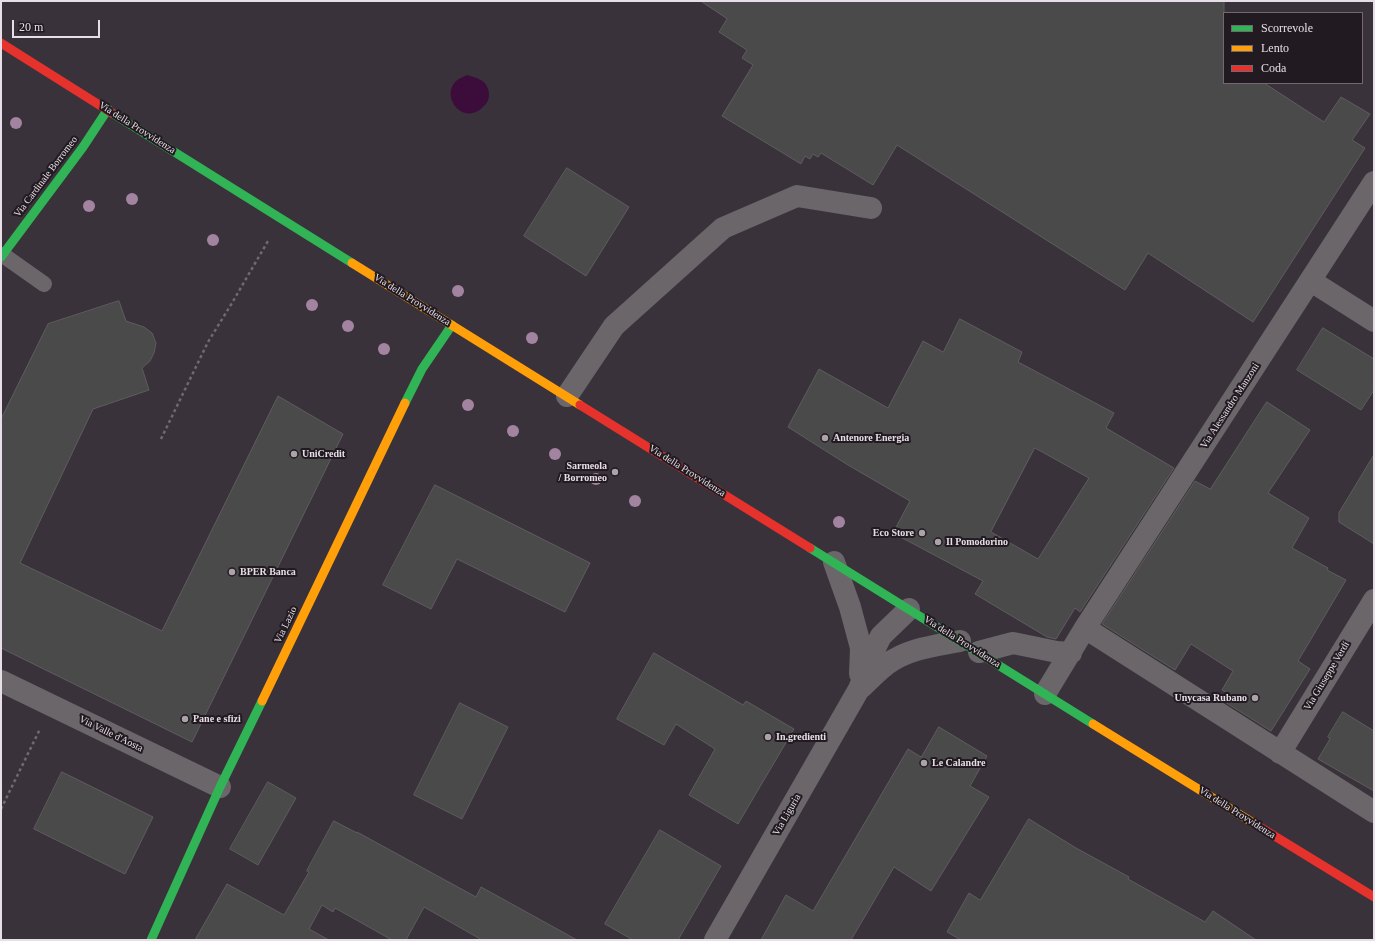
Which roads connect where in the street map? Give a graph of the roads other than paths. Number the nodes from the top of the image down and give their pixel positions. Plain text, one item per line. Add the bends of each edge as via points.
1 (1, 43) edge
2 (108, 110) junction
3 (1374, 182) edge
4 (871, 208) dead end
5 (2, 256) edge
6 (1311, 282) junction
7 (44, 284) dead end
8 (1374, 321) edge
9 (452, 325) junction
10 (567, 396) junction
11 (834, 562) junction
12 (1374, 600) edge
13 (909, 609) junction
14 (1085, 628) junction
15 (960, 641) junction
16 (979, 652) junction
17 (1064, 652) junction
18 (1, 681) edge
19 (859, 689) junction
20 (1045, 694) junction
21 (1280, 753) junction
22 (220, 787) junction
23 (1374, 812) edge
24 (1374, 896) edge
25 (151, 940) edge
26 (715, 940) edge

1 - 2 main road, Via della Provvidenza
2 - 5 main road, Via Cardinale Borromeo
2 - 9 main road, Via della Provvidenza
3 - 6 street, Via Alessandro Manzoni
4 - 10 street via 797,196 723,228 614,326
5 - 7 lane
6 - 8 street
6 - 14 street, Via Alessandro Manzoni
9 - 10 main road, Via della Provvidenza
9 - 22 main road, Via Lazio via 422,369
10 - 11 main road, Via della Provvidenza
11 - 13 main road, Via della Provvidenza
11 - 19 street, Via Liguria via 861,648
12 - 21 street, Via Giuseppe Verdi
13 - 15 main road, Via della Provvidenza
13 - 19 street, Via Liguria via 881,636
14 - 17 street, Via Alessandro Manzoni
14 - 21 street
15 - 16 main road, Via della Provvidenza
15 - 19 street, Via Liguria via 919,648 902,656 887,664
16 - 17 street via 1013,642
16 - 20 main road, Via della Provvidenza
17 - 20 street, Via Alessandro Manzoni
18 - 22 street, Via Valle d'Aosta
19 - 26 street, Via Liguria
20 - 24 main road, Via della Provvidenza
21 - 23 street
22 - 25 main road, Via Lazio

